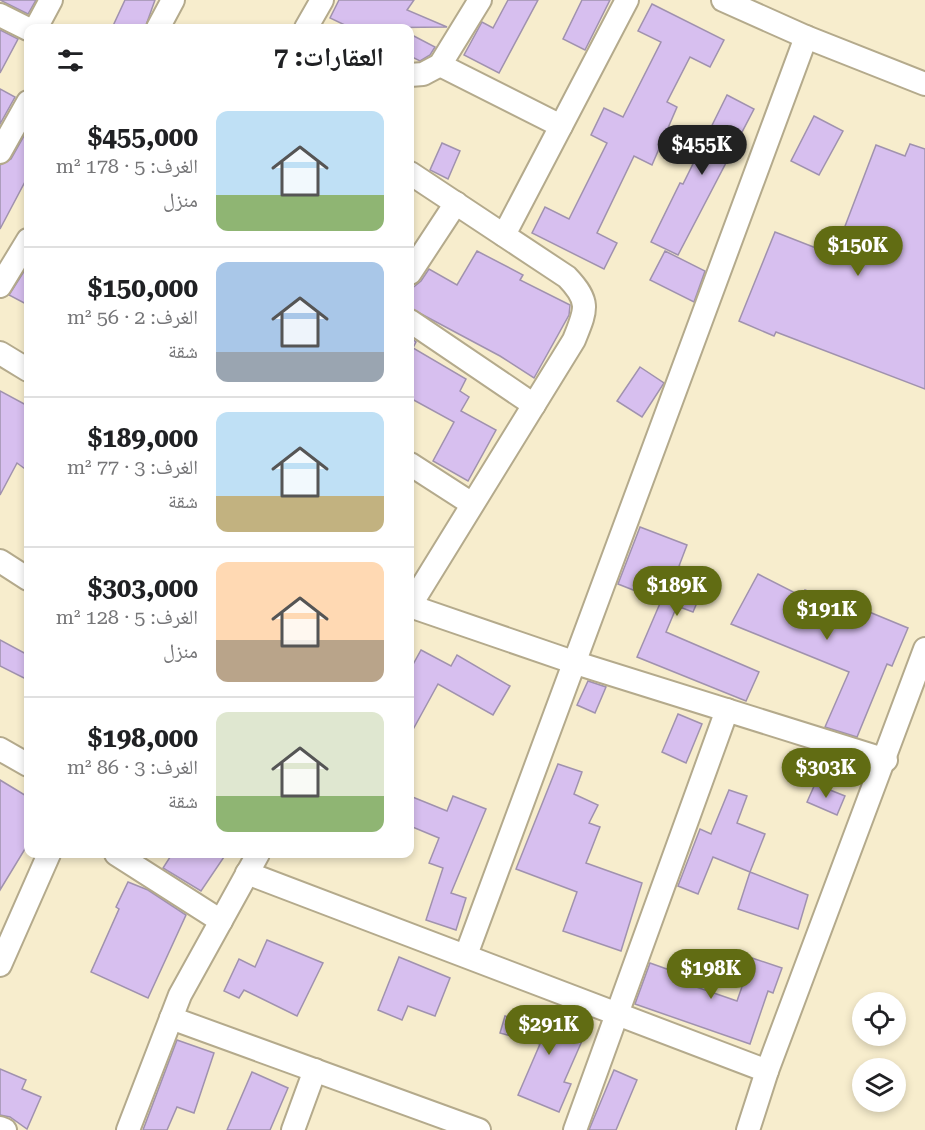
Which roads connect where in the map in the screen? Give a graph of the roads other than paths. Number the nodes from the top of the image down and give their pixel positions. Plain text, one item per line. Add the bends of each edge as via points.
1 (51, 0) edge
2 (173, 0) edge
3 (322, 0) edge
4 (480, 0) edge
5 (627, 0) edge
6 (723, 0) edge
7 (0, 15) edge
8 (38, 24) edge
9 (160, 24) edge
10 (311, 24) edge
11 (24, 27) edge
12 (806, 37) junction
13 (440, 65) junction
14 (414, 75) edge
15 (925, 84) edge
16 (24, 109) edge
17 (561, 126) junction
18 (0, 152) edge
19 (414, 176) edge
20 (456, 203) junction
21 (504, 235) junction
22 (24, 247) edge
23 (414, 267) edge
24 (0, 286) edge
25 (414, 324) edge
26 (0, 353) edge
27 (24, 368) edge
28 (534, 405) junction
29 (414, 467) edge
30 (472, 504) junction
31 (0, 561) edge
32 (24, 576) edge
33 (414, 599) edge
34 (414, 607) edge
35 (925, 649) edge
36 (576, 663) junction
37 (727, 710) junction
38 (0, 749) edge
39 (886, 760) junction
40 (24, 763) edge
41 (47, 858) edge
42 (122, 858) edge
43 (252, 863) edge
44 (221, 921) junction
45 (5, 936) edge
46 (466, 955) junction
47 (0, 965) edge
48 (618, 1014) junction
49 (171, 1018) junction
50 (315, 1070) junction
51 (767, 1071) junction
52 (0, 1128) edge
53 (5, 1130) edge
54 (128, 1130) edge
55 (293, 1130) edge
56 (479, 1130) edge
57 (575, 1130) edge
58 (748, 1130) edge

1 - 8 street
2 - 9 street
3 - 10 street
4 - 13 street
5 - 17 street
6 - 12 street
7 - 11 street
12 - 15 street
12 - 36 street
13 - 14 street
13 - 17 street
16 - 18 street
17 - 21 street
19 - 20 street
20 - 21 street
20 - 23 street
21 - 28 street via 567,277 582,293 586,310 574,340
22 - 24 street
25 - 28 street
26 - 27 street
28 - 30 street
29 - 30 street
30 - 33 street
31 - 32 street
34 - 36 street
35 - 39 street
36 - 37 street
36 - 46 street
37 - 39 street
37 - 48 street
38 - 40 street
39 - 51 street
41 - 45 street
42 - 44 street
43 - 44 street
43 - 46 street
44 - 49 street
45 - 47 street
46 - 48 street
48 - 51 street
48 - 57 street
49 - 50 street
49 - 54 street
50 - 55 street
50 - 56 street
51 - 58 street
52 - 53 street

